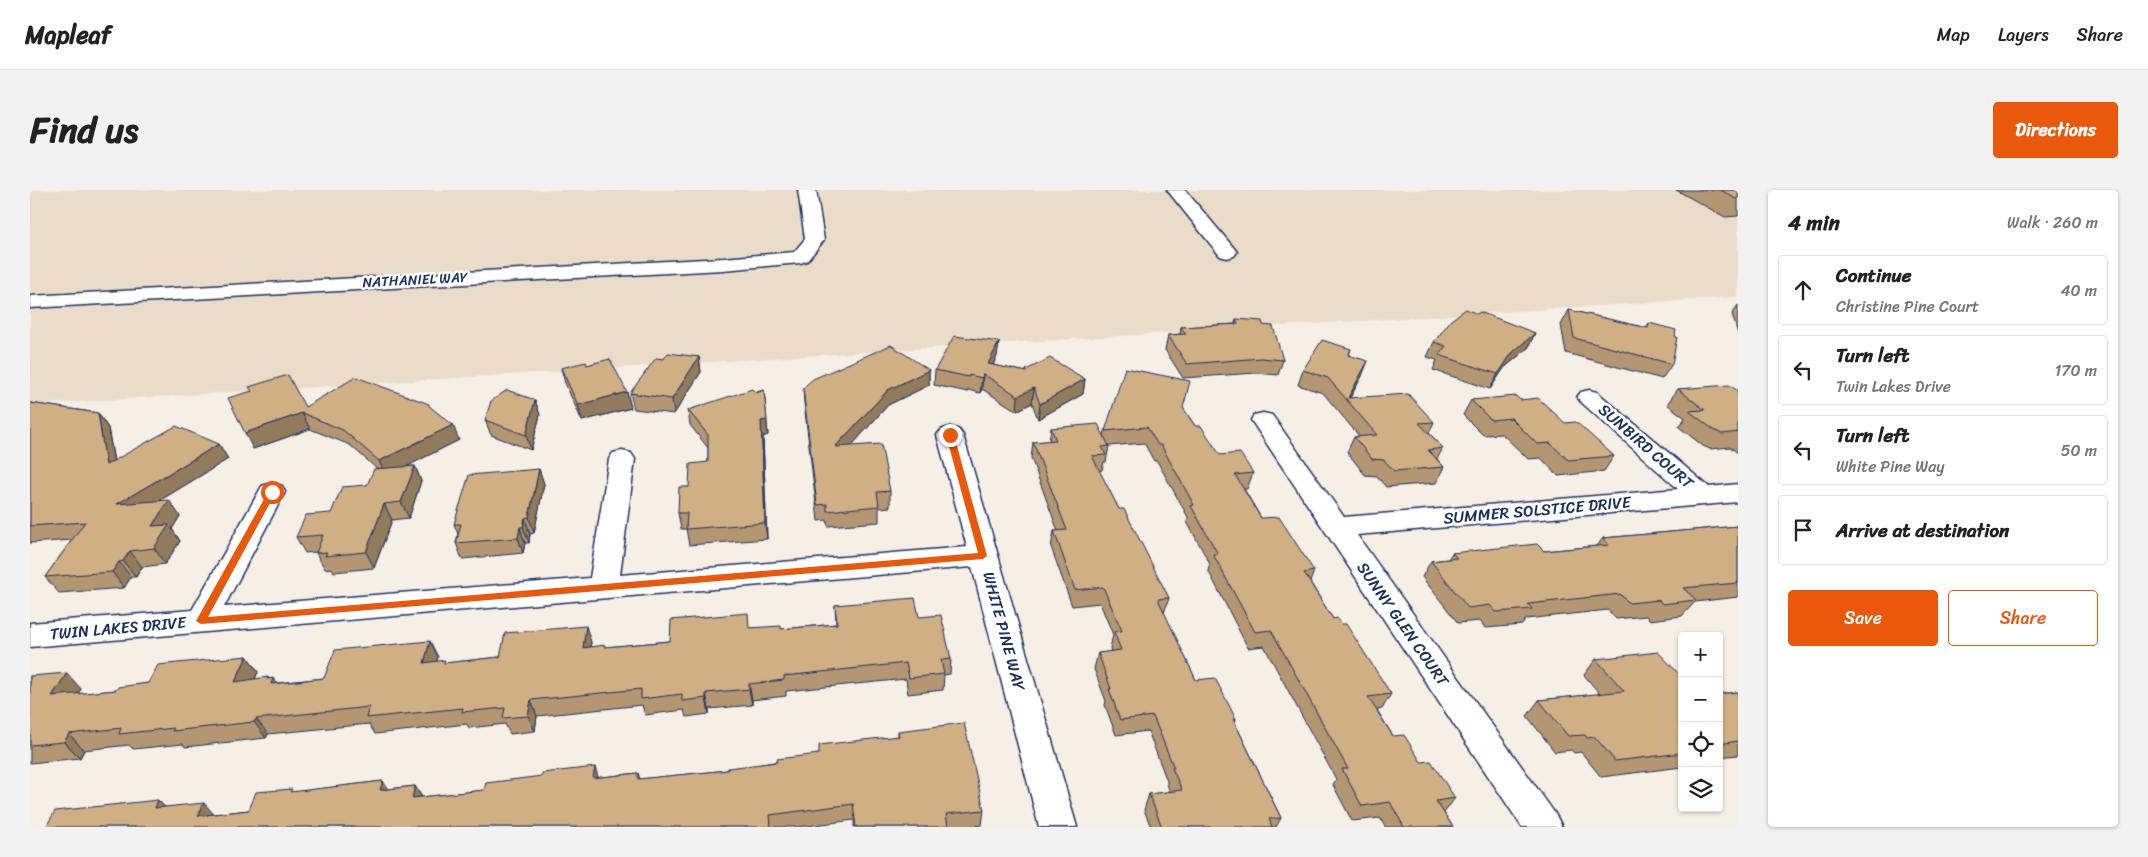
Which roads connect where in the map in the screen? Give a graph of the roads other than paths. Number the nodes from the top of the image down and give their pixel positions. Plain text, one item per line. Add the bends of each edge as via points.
1 (807, 190) edge
2 (1176, 190) edge
3 (1227, 252) dead end
4 (30, 302) edge
5 (1589, 397) dead end
6 (1263, 420) dead end
7 (950, 435) dead end
8 (622, 459) dead end
9 (272, 492) dead end
10 (1738, 493) edge
11 (1703, 496) junction
12 (1336, 527) junction
13 (983, 556) junction
14 (604, 587) junction
15 (201, 621) junction
16 (30, 635) edge
17 (1058, 827) edge
18 (1543, 827) edge

1 - 4 street, NATHANIEL WAY via 815,240 800,257
2 - 3 street
5 - 11 street, SUNBIRD COURT
6 - 12 street, SUNNY GLEN COURT
7 - 13 street, WHITE PINE WAY
8 - 14 street
9 - 15 street
10 - 11 street, SUMMER SOLSTICE DRIVE
11 - 12 street, SUMMER SOLSTICE DRIVE
12 - 18 street, SUNNY GLEN COURT
13 - 14 street, TWIN LAKES DRIVE
13 - 17 street, WHITE PINE WAY
14 - 15 street, TWIN LAKES DRIVE
15 - 16 street, TWIN LAKES DRIVE

